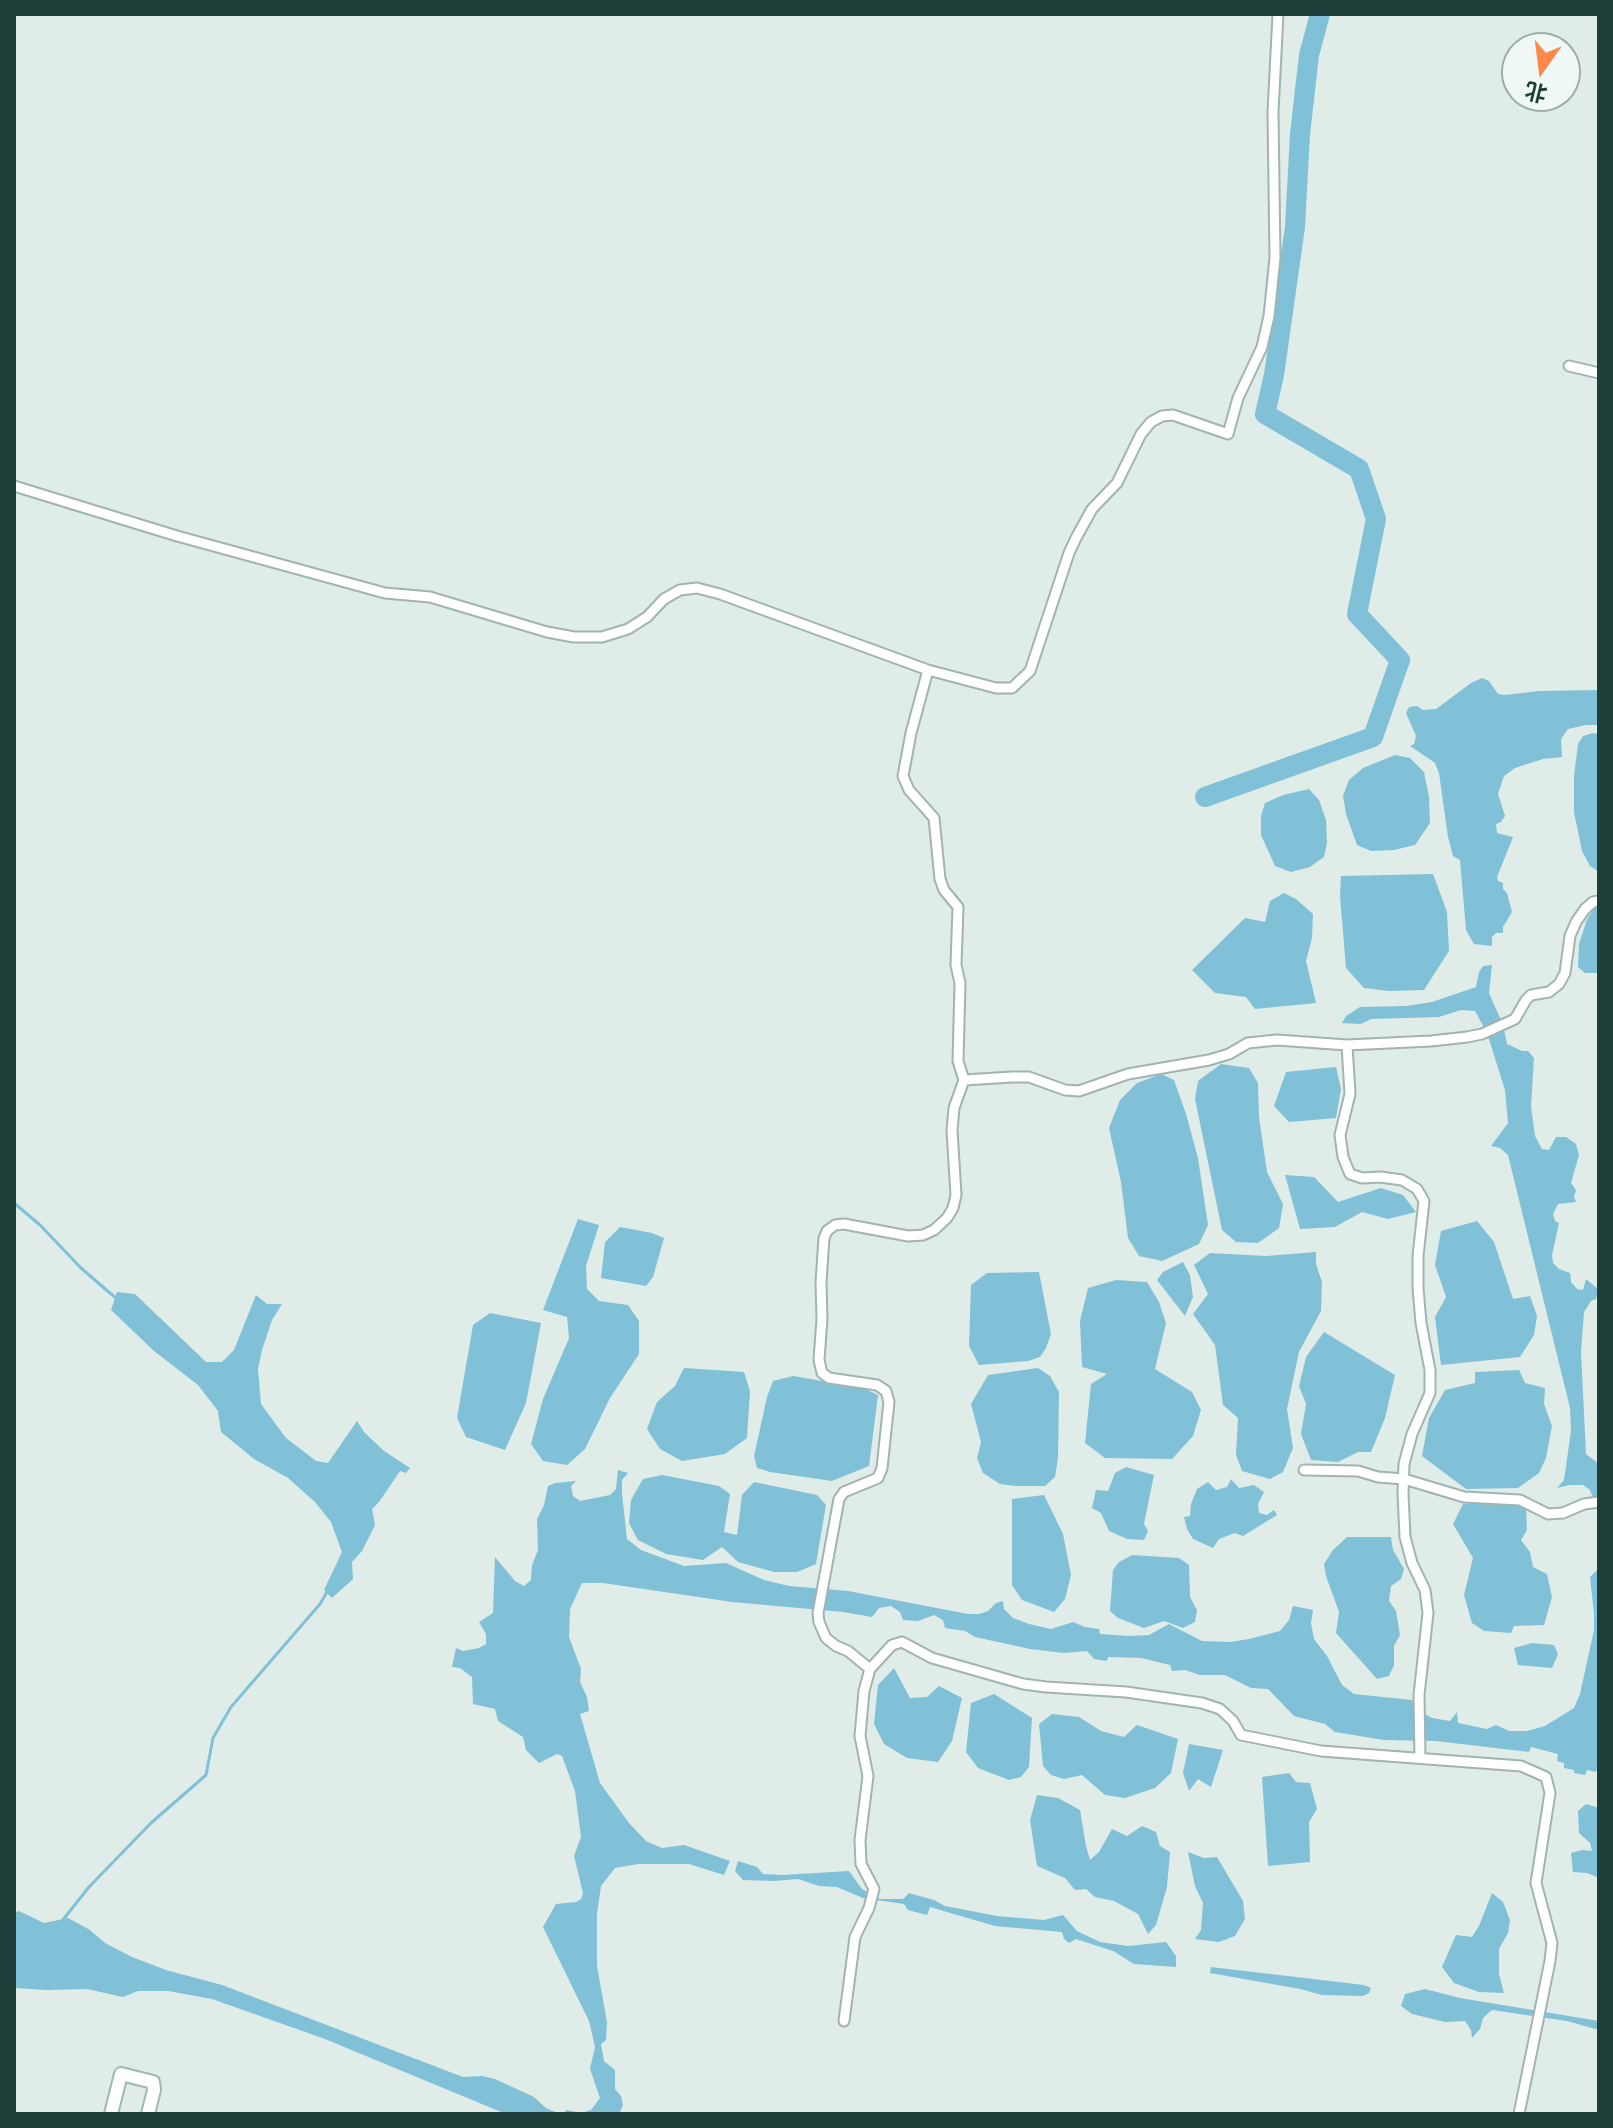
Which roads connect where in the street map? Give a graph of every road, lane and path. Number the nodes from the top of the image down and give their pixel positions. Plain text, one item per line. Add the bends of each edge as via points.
1 (1278, 14) edge
2 (1569, 366) dead end
3 (1599, 373) edge
4 (14, 486) edge
5 (928, 670) junction
6 (1599, 901) edge
7 (1347, 1045) junction
8 (964, 1080) junction
9 (1304, 1470) dead end
10 (1404, 1479) junction
11 (1599, 1502) edge
12 (870, 1669) junction
13 (1420, 1758) junction
14 (844, 2021) dead end
15 (111, 2114) edge
16 (148, 2114) edge
17 (1519, 2114) edge

1 - 5 street via 1275,258 1269,316 1228,434 1173,415 1151,422 1117,483 1092,509 1076,538 1030,671 1021,681 1012,688 996,688
2 - 3 street
4 - 5 street via 222,549 385,593 430,597 547,632 602,637 628,629 680,590 697,588
5 - 8 street via 903,776 934,818 940,879 958,907 958,1061
6 - 7 street via 1576,922 1559,984 1531,995 1508,1024 1467,1037
7 - 8 street via 1248,1043 1209,1060 1128,1074 1079,1091 1029,1077
7 - 10 street via 1350,1094 1340,1135 1350,1174 1402,1180 1424,1201 1418,1288 1430,1393 1412,1434
8 - 12 street via 954,1108 956,1195 947,1218 923,1235 844,1224 835,1225 824,1238 822,1373 877,1385 889,1402 878,1478 839,1499 818,1613 826,1638
9 - 10 street
10 - 11 street via 1464,1497 1520,1500 1548,1514
10 - 13 street via 1405,1537 1428,1613 1419,1695
12 - 13 street via 892,1645 902,1642 932,1658 1023,1684 1202,1703 1220,1709 1241,1735 1321,1751
12 - 14 street via 860,1736 868,1776 860,1840 861,1864 874,1889 855,1937
13 - 17 street via 1521,1766 1546,1777 1550,1793 1536,1883 1552,1943
15 - 16 street via 121,2074 153,2082

